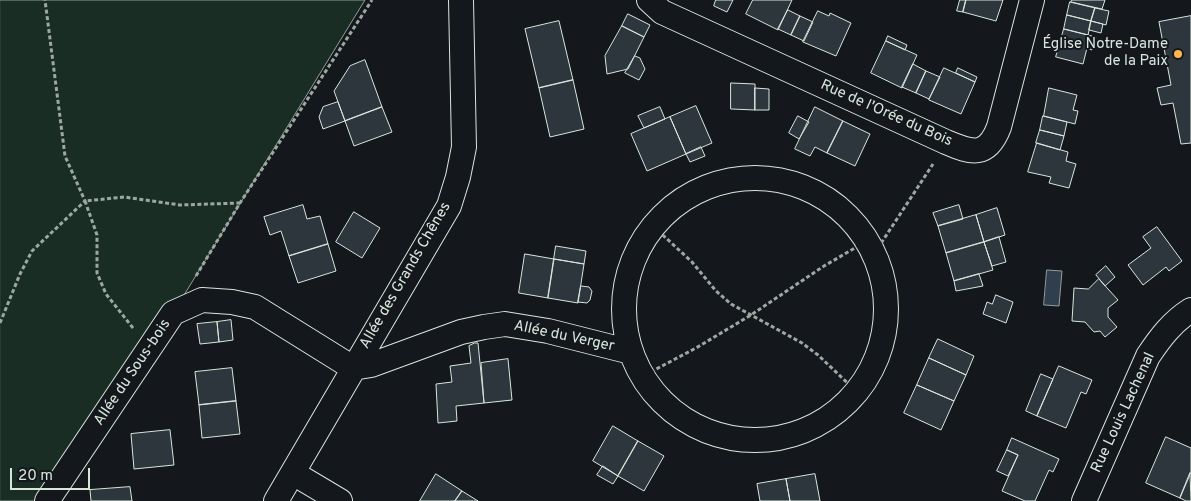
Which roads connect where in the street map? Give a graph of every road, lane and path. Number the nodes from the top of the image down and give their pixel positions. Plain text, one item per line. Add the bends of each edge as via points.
1 (44, 0) edge
2 (372, 0) edge
3 (461, 0) edge
4 (649, 0) edge
5 (1032, 0) edge
6 (946, 142) junction
7 (85, 201) junction
8 (240, 203) junction
9 (653, 226) junction
10 (870, 248) junction
11 (1191, 310) edge
12 (174, 312) junction
13 (751, 315) junction
14 (0, 323) edge
15 (150, 347) junction
16 (631, 352) junction
17 (353, 368) junction
18 (643, 376) junction
19 (856, 392) junction
20 (293, 473) junction
21 (47, 501) edge
22 (276, 501) edge
23 (340, 501) edge
24 (1084, 501) edge

1 - 7 path via 65,156
2 - 8 path
3 - 17 street, Allée des Grands Chênes via 464,147 458,177 449,206
4 - 6 street, Rue de l'Orée du Bois via 662,12
5 - 6 street, Rue de l'Orée du Bois via 993,140 985,149 975,151
6 - 10 path
7 - 8 path via 124,197 180,205
7 - 14 path via 32,251
7 - 15 path via 97,235 97,273 106,294
8 - 12 path
9 - 10 street, Allée du Verger via 676,204 703,188 733,180 764,178 794,184 823,197 847,217
9 - 13 path via 730,304
9 - 16 street, Allée du Verger via 631,264 626,286 625,323
10 - 13 path via 824,266
10 - 19 street, Allée du Verger via 883,285 885,318 879,349
11 - 24 street, Rue Louis Lachenal via 1162,335 1148,356
12 - 15 street, Allée du Sous-bois
12 - 17 street, Allée du Sous-bois via 202,300 255,307
13 - 18 path
13 - 19 path via 818,355
15 - 21 street, Allée du Sous-bois
16 - 17 street, Allée du Verger via 505,324 461,332 370,365
16 - 18 street, Allée du Verger
17 - 20 street, Allée des Grands Chênes
18 - 19 street, Allée du Verger via 654,392 682,418 736,439 775,438 812,427 843,406
20 - 22 street, Allée des Grands Chênes
20 - 23 street

